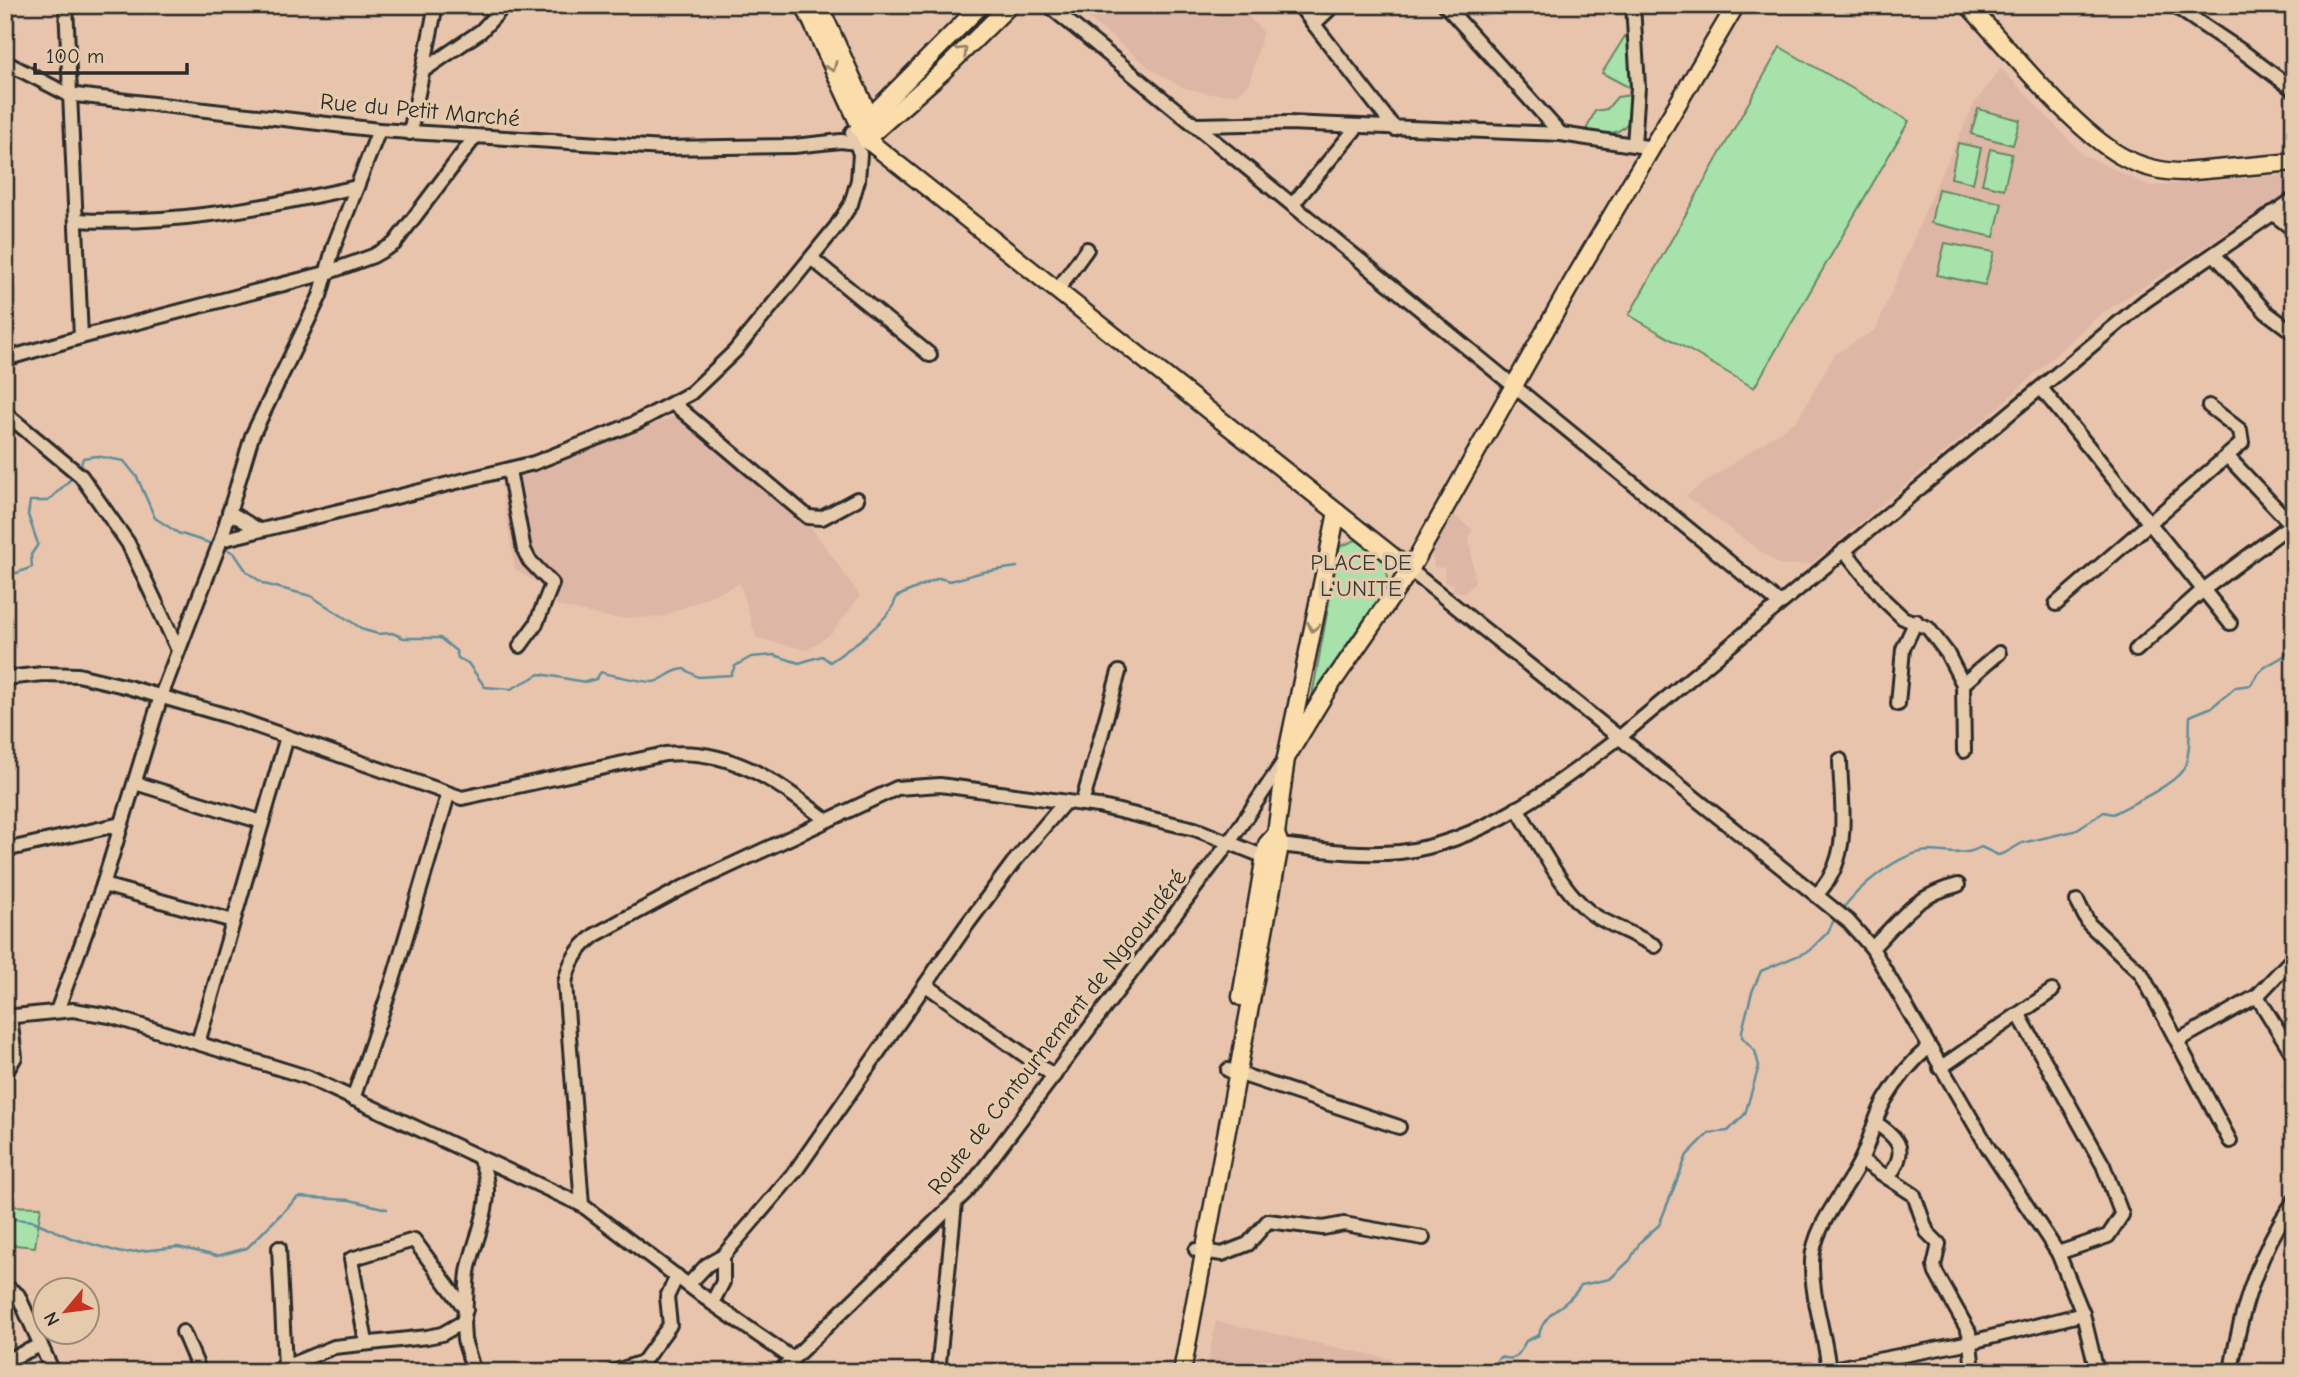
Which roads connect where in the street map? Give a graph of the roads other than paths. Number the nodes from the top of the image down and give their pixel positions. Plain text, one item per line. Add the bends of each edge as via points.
1 (65, 5) edge
2 (436, 5) edge
3 (505, 5) edge
4 (804, 5) edge
5 (819, 5) edge
6 (981, 5) edge
7 (1010, 5) edge
8 (1048, 5) edge
9 (1299, 5) edge
10 (1334, 5) edge
11 (1445, 5) edge
12 (1633, 5) edge
13 (1735, 5) edge
14 (1968, 5) edge
15 (2172, 5) edge
16 (1314, 24) junction
17 (821, 26) junction
18 (929, 58) junction
19 (5, 62) edge
20 (424, 70) junction
21 (942, 72) junction
22 (2294, 90) edge
23 (67, 94) junction
24 (1196, 125) junction
25 (1357, 127) junction
26 (1395, 129) junction
27 (379, 130) junction
28 (863, 131) junction
29 (410, 133) junction
30 (1562, 134) junction
31 (475, 138) junction
32 (1634, 145) junction
33 (1653, 148) junction
34 (2294, 162) edge
35 (357, 187) junction
36 (2294, 199) edge
37 (1293, 204) junction
38 (2272, 214) junction
39 (76, 220) junction
40 (2294, 230) edge
41 (1087, 250) dead end
42 (2214, 254) junction
43 (811, 258) junction
44 (327, 273) junction
45 (1058, 289) junction
46 (2294, 333) edge
47 (81, 337) junction
48 (930, 355) dead end
49 (5, 359) edge
50 (1513, 385) junction
51 (2040, 388) junction
52 (673, 403) junction
53 (2209, 406) dead end
54 (5, 413) edge
55 (2228, 457) junction
56 (509, 470) junction
57 (857, 499) dead end
58 (229, 512) junction
59 (1337, 512) junction
60 (2293, 523) edge
61 (2148, 524) junction
62 (259, 530) junction
63 (219, 545) junction
64 (1844, 550) junction
65 (1410, 570) junction
66 (2203, 590) junction
67 (1779, 603) junction
68 (2056, 604) dead end
69 (1916, 621) junction
70 (2230, 623) dead end
71 (520, 646) dead end
72 (178, 650) junction
73 (2136, 650) dead end
74 (1999, 653) dead end
75 (1119, 672) dead end
76 (5, 678) edge
77 (1963, 684) junction
78 (160, 696) junction
79 (1898, 704) dead end
80 (1621, 736) junction
81 (287, 737) junction
82 (1964, 751) dead end
83 (1286, 758) junction
84 (1840, 760) dead end
85 (135, 783) junction
86 (448, 795) junction
87 (1065, 802) junction
88 (1082, 804) junction
89 (1517, 808) junction
90 (826, 820) junction
91 (262, 822) junction
92 (121, 824) junction
93 (1228, 844) junction
94 (1272, 845) junction
95 (5, 850) edge
96 (103, 885) junction
97 (1958, 885) dead end
98 (1816, 895) junction
99 (2077, 901) dead end
100 (233, 921) junction
101 (1655, 946) dead end
102 (1872, 948) junction
103 (2294, 957) edge
104 (926, 985) junction
105 (2052, 991) dead end
106 (2257, 996) junction
107 (57, 1011) junction
108 (2019, 1015) junction
109 (8, 1017) edge
110 (2179, 1040) junction
111 (198, 1043) junction
112 (1929, 1047) junction
113 (2294, 1056) edge
114 (1940, 1068) junction
115 (1233, 1072) junction
116 (5, 1074) edge
117 (1054, 1076) junction
118 (353, 1099) junction
119 (1876, 1123) junction
120 (1399, 1127) dead end
121 (2230, 1141) dead end
122 (480, 1160) junction
123 (1861, 1160) junction
124 (1888, 1178) junction
125 (2294, 1200) edge
126 (955, 1203) junction
127 (582, 1205) junction
128 (1423, 1238) dead end
129 (279, 1248) dead end
130 (1200, 1251) junction
131 (2058, 1253) junction
132 (723, 1256) junction
133 (677, 1276) junction
134 (688, 1285) junction
135 (5, 1286) edge
136 (712, 1303) junction
137 (2078, 1315) junction
138 (465, 1316) junction
139 (32, 1325) edge
140 (183, 1332) dead end
141 (442, 1334) junction
142 (464, 1340) junction
143 (366, 1342) junction
144 (1971, 1342) junction
145 (39, 1346) edge
146 (41, 1346) edge
147 (793, 1359) junction
148 (5, 1361) edge
149 (285, 1366) junction
150 (1824, 1371) edge
151 (53, 1372) edge
152 (200, 1372) edge
153 (272, 1372) edge
154 (474, 1372) edge
155 (614, 1372) edge
156 (779, 1372) edge
157 (938, 1372) edge
158 (1174, 1372) edge
159 (1182, 1372) edge
160 (1973, 1372) edge
161 (2097, 1372) edge
162 (2231, 1372) edge

1 - 23 street
2 - 20 street
3 - 20 street via 481,31
4 - 17 main road
5 - 17 main road
6 - 18 main road
21 -> 7 main road
8 - 24 street
9 - 16 street
10 - 16 street
11 - 30 street
12 - 32 street via 1638,87
13 - 33 main road
14 - 34 main road via 2067,109 2119,155 2143,166 2183,172
15 - 22 street
16 - 26 street
17 - 28 main road
18 - 21 main road
18 - 28 main road
19 - 23 street, Rue du Petit Marché
20 - 29 street
21 - 28 main road
23 - 27 street, Rue du Petit Marché
23 - 39 street
24 - 25 street
24 - 37 street
25 - 26 street
25 - 37 street
26 - 30 street
27 - 29 street, Rue du Petit Marché
27 - 35 street
28 - 31 street, Rue du Petit Marché via 841,141 794,146 664,148
28 - 43 street via 856,192
28 - 45 main road via 888,158
29 - 31 street, Rue du Petit Marché
30 - 32 street
31 - 44 street via 394,244
32 - 33 street
33 - 50 main road
35 - 39 street via 164,221
35 - 44 street
36 - 38 street
37 - 50 street
38 - 40 street
38 - 42 street
39 - 47 street
41 - 45 street
42 - 46 street via 2266,312
42 - 51 street via 2145,301
43 - 48 street
43 - 52 street via 707,381
44 - 47 street
44 - 58 street via 259,417
45 - 59 main road
47 - 49 street
50 - 65 main road
50 - 67 street
51 - 61 street
51 - 64 street
52 - 56 street via 635,423
52 - 57 street via 808,517 822,518
53 - 55 street via 2243,435 2242,443
54 - 72 street via 77,473 128,543
55 - 60 street
55 - 61 street
56 - 62 street
56 - 71 street via 524,550 552,584 536,624
58 - 62 street
58 - 63 street
59 - 65 main road
59 -> 83 main road
60 - 66 street
61 - 66 street
61 - 68 street
62 - 63 street
63 - 72 street
64 - 67 street
64 - 69 street via 1884,600 1903,618
65 - 80 street
65 - 83 main road
66 - 70 street
66 - 73 street
67 - 80 street
69 - 77 street via 1928,628 1947,653
69 - 79 street via 1903,649
72 - 78 street
74 - 77 street
75 - 88 street
76 - 78 street via 78,675
77 - 82 street
78 - 81 street
78 - 85 street
80 - 89 street via 1560,783
80 - 98 street
81 - 86 street
81 - 91 street
83 - 93 street, Route de Contournement de Ngaoundéré
83 - 94 main road
84 - 98 street via 1843,846 1836,869
85 - 91 street
85 - 92 street
86 - 90 street via 462,798 665,754 698,752 761,773
86 - 118 street
87 - 88 street
87 - 90 street via 914,785
87 - 104 street via 1013,863
88 - 93 street via 1195,829
89 - 94 street via 1479,828 1401,852 1333,853
89 - 101 street via 1582,905
90 - 127 street via 680,889 594,935 575,954 565,983
91 - 100 street
92 - 95 street
92 - 96 street
93 - 94 street
93 - 117 street, Route de Contournement de Ngaoundéré
94 - 115 main road
96 - 100 street
96 - 107 street
97 - 102 street via 1920,899
98 - 102 street
99 - 110 street via 2089,924 2141,973
100 - 111 street
102 - 112 street
103 - 106 street
104 - 117 street
104 - 132 street via 797,1169
105 - 108 street
106 - 110 street
106 - 113 street
107 - 109 street
107 - 111 street via 110,1016
108 - 114 street
108 - 131 street via 2103,1165 2122,1215 2108,1236
109 - 116 street via 15,1057
110 - 121 street
111 - 118 street via 307,1077
112 - 114 street
112 - 119 street via 1903,1073
114 - 131 street
115 - 120 street
115 - 130 main road
117 - 126 street, Route de Contournement de Ngaoundéré
118 - 122 street
119 - 123 street
119 - 124 street via 1895,1136 1900,1150
122 - 127 street
122 - 138 street via 487,1185 482,1232 469,1267
123 - 124 street
123 - 150 street via 1818,1236 1812,1259 1816,1304 1829,1356
124 - 144 street via 1914,1195 1927,1232 1939,1244 1936,1273
125 - 162 street via 2243,1309
126 - 147 street, Route de Contournement de Ngaoundéré
126 - 157 street
127 - 133 street
128 - 130 street via 1344,1224 1323,1228 1268,1221 1248,1244 1222,1254
129 - 149 street
130 - 158 main road
130 - 159 main road
131 - 137 street
132 - 134 street
132 - 136 street via 723,1282
133 - 134 street
133 - 155 street via 667,1297 670,1325 643,1362
134 - 136 street
135 - 139 street via 18,1295
136 - 147 street
137 - 144 street
137 - 161 street
138 - 141 street
138 - 142 street
138 - 143 street via 414,1240 351,1259
140 - 152 street
141 - 142 street
141 - 143 street
142 - 154 street
143 - 149 street via 334,1347
144 - 150 street
144 - 160 street
145 - 148 street
146 - 151 street
147 - 156 street, Route de Contournement de Ngaoundéré
149 - 153 street

